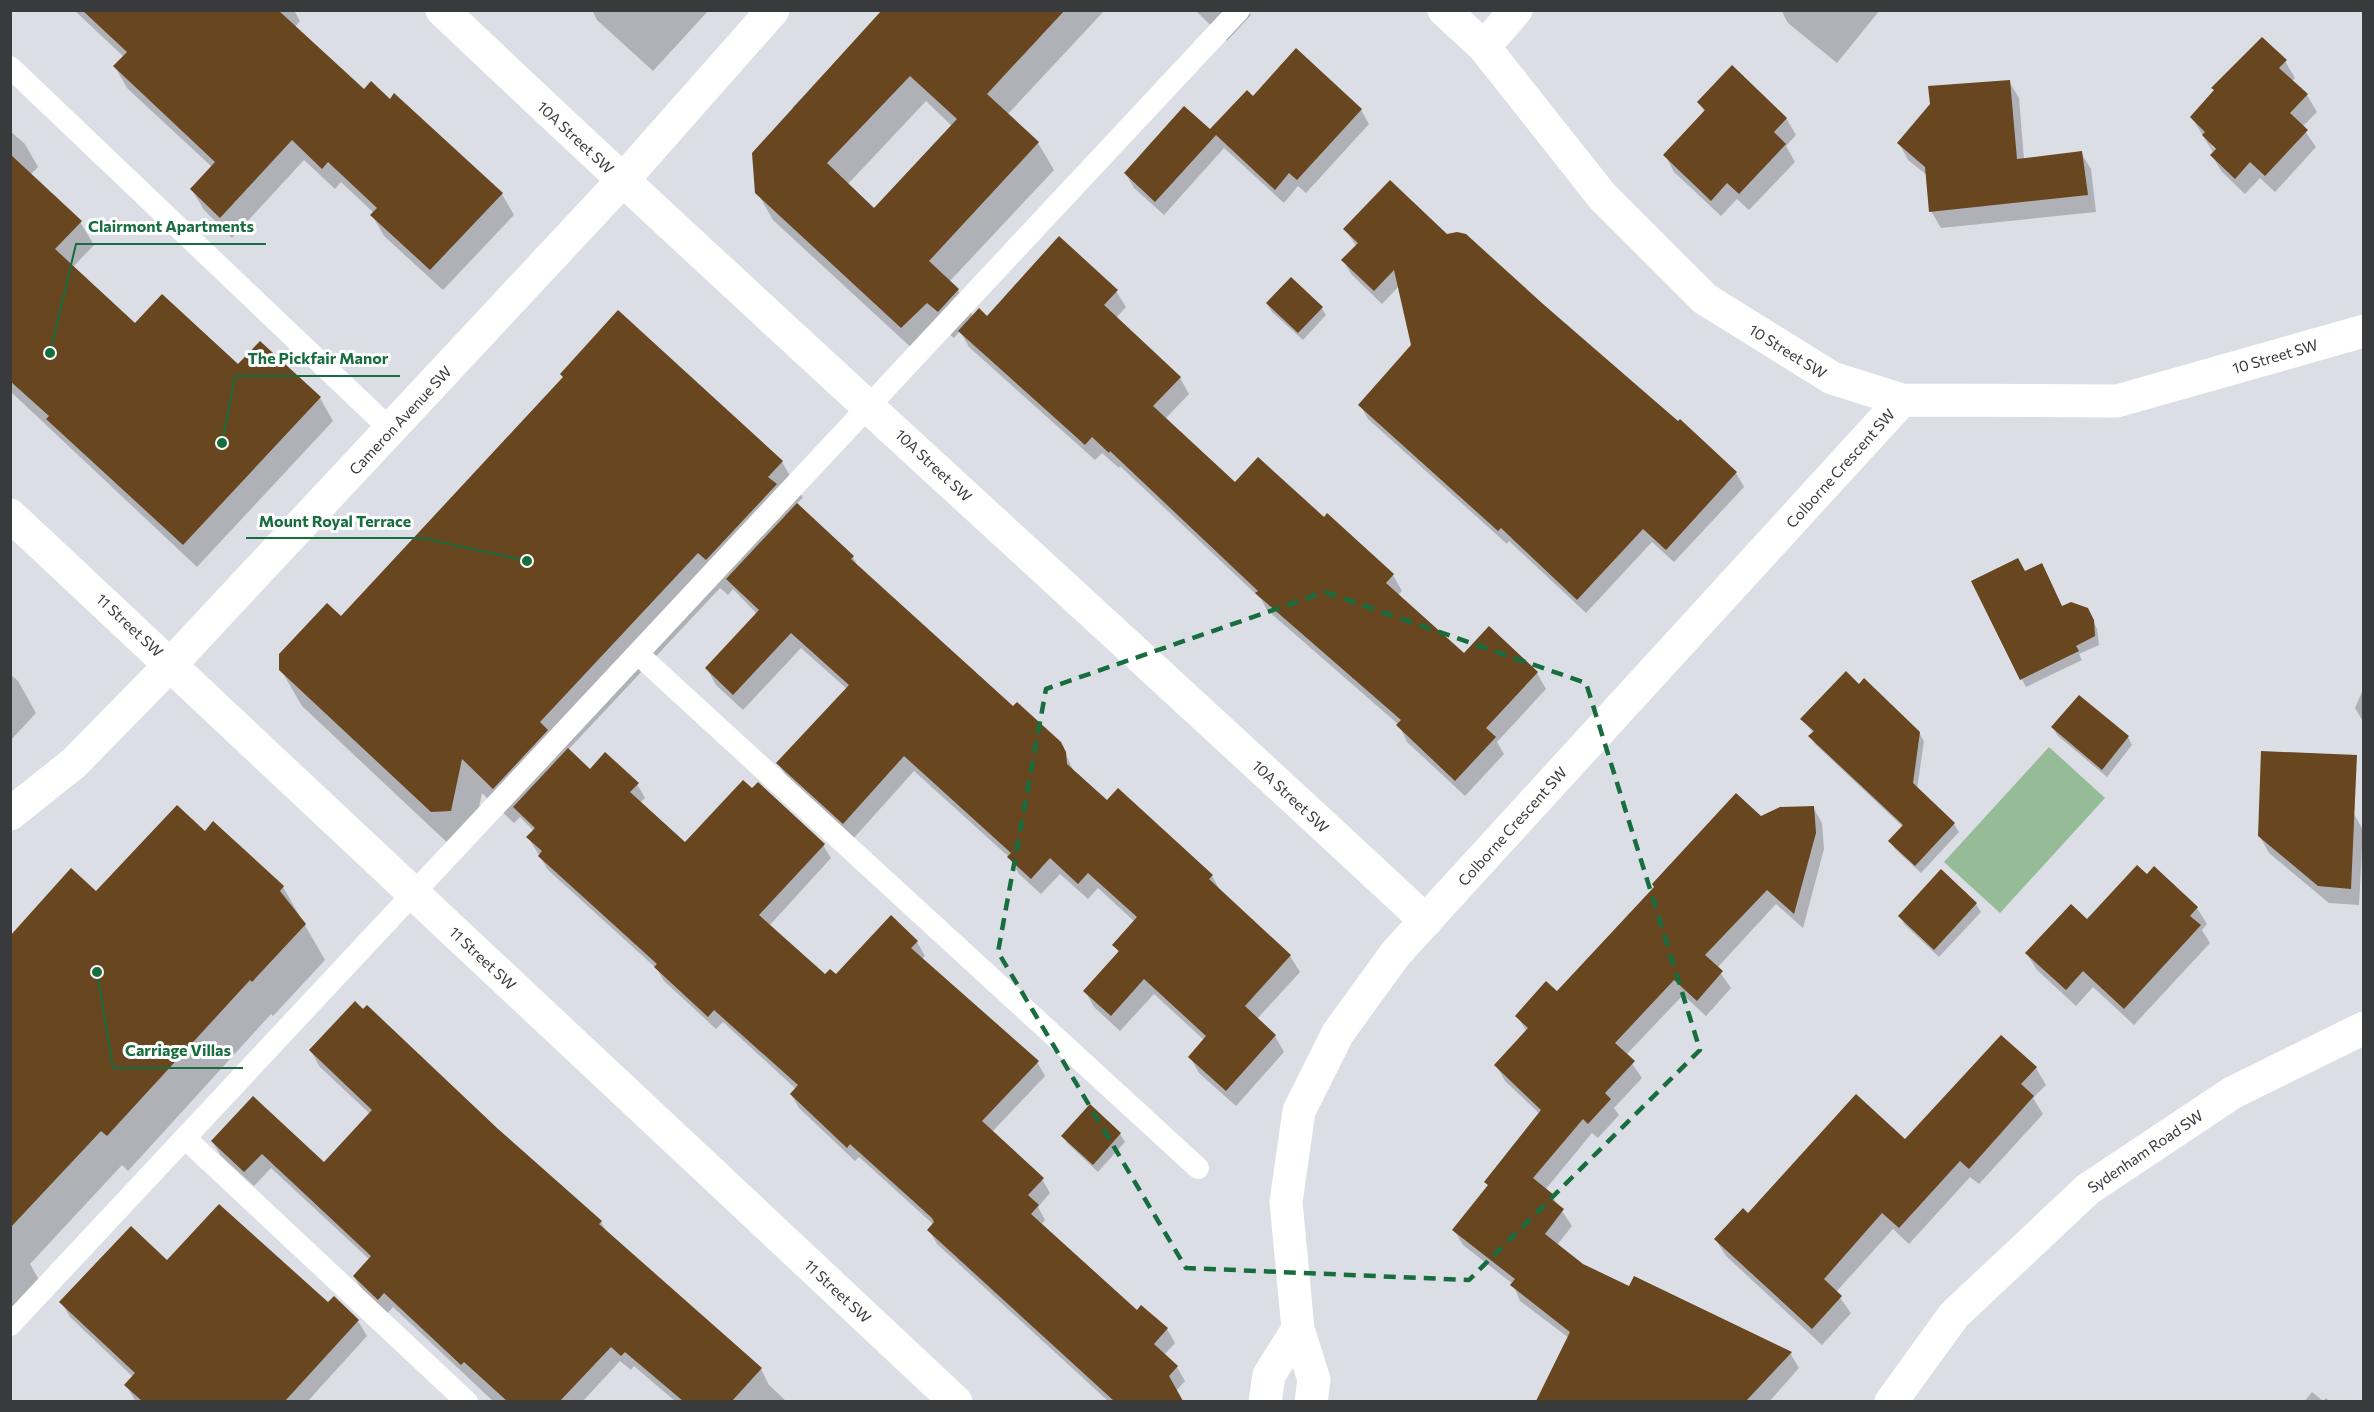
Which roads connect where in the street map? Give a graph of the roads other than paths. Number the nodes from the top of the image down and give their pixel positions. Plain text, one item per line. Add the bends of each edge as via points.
1 (442, 10) edge
2 (773, 10) edge
3 (1239, 10) edge
4 (1444, 10) edge
5 (1516, 10) edge
6 (1484, 47) junction
7 (10, 67) edge
8 (622, 181) junction
9 (2364, 332) edge
10 (1902, 400) junction
11 (870, 406) junction
12 (391, 430) junction
13 (10, 515) edge
14 (638, 654) junction
15 (172, 663) junction
16 (10, 814) edge
17 (413, 892) junction
18 (1426, 921) junction
19 (2364, 1028) edge
20 (185, 1138) junction
21 (1198, 1168) dead end
22 (10, 1325) edge
23 (1298, 1329) junction
24 (467, 1401) edge
25 (956, 1401) edge
26 (1265, 1401) edge
27 (1311, 1401) edge
28 (1892, 1401) edge

1 - 8 street, 10A Street SW
2 - 8 street, Cameron Avenue SW
3 - 11 lane
4 - 6 street, 10 Street SW
5 - 6 street
6 - 10 street, 10 Street SW via 1602,196 1705,299 1832,378
7 - 12 lane
8 - 11 street, 10A Street SW
8 - 12 street, Cameron Avenue SW
9 - 10 street, 10 Street SW via 2118,401
10 - 18 street, Colborne Crescent SW
11 - 14 lane
11 - 18 street, 10A Street SW
12 - 15 street, Cameron Avenue SW
13 - 15 street, 11 Street SW
14 - 17 lane
14 - 21 lane
15 - 16 street, Cameron Avenue SW via 74,763
15 - 17 street, 11 Street SW
17 - 20 lane
17 - 25 street, 11 Street SW
18 - 23 street, Colborne Crescent SW via 1396,953 1338,1033 1299,1111 1286,1202
19 - 28 street, Sydenham Road SW via 2232,1093 2088,1189 1954,1314
20 - 22 lane
20 - 24 lane
23 - 26 street via 1269,1375
23 - 27 street, Colborne Crescent SW via 1314,1380

